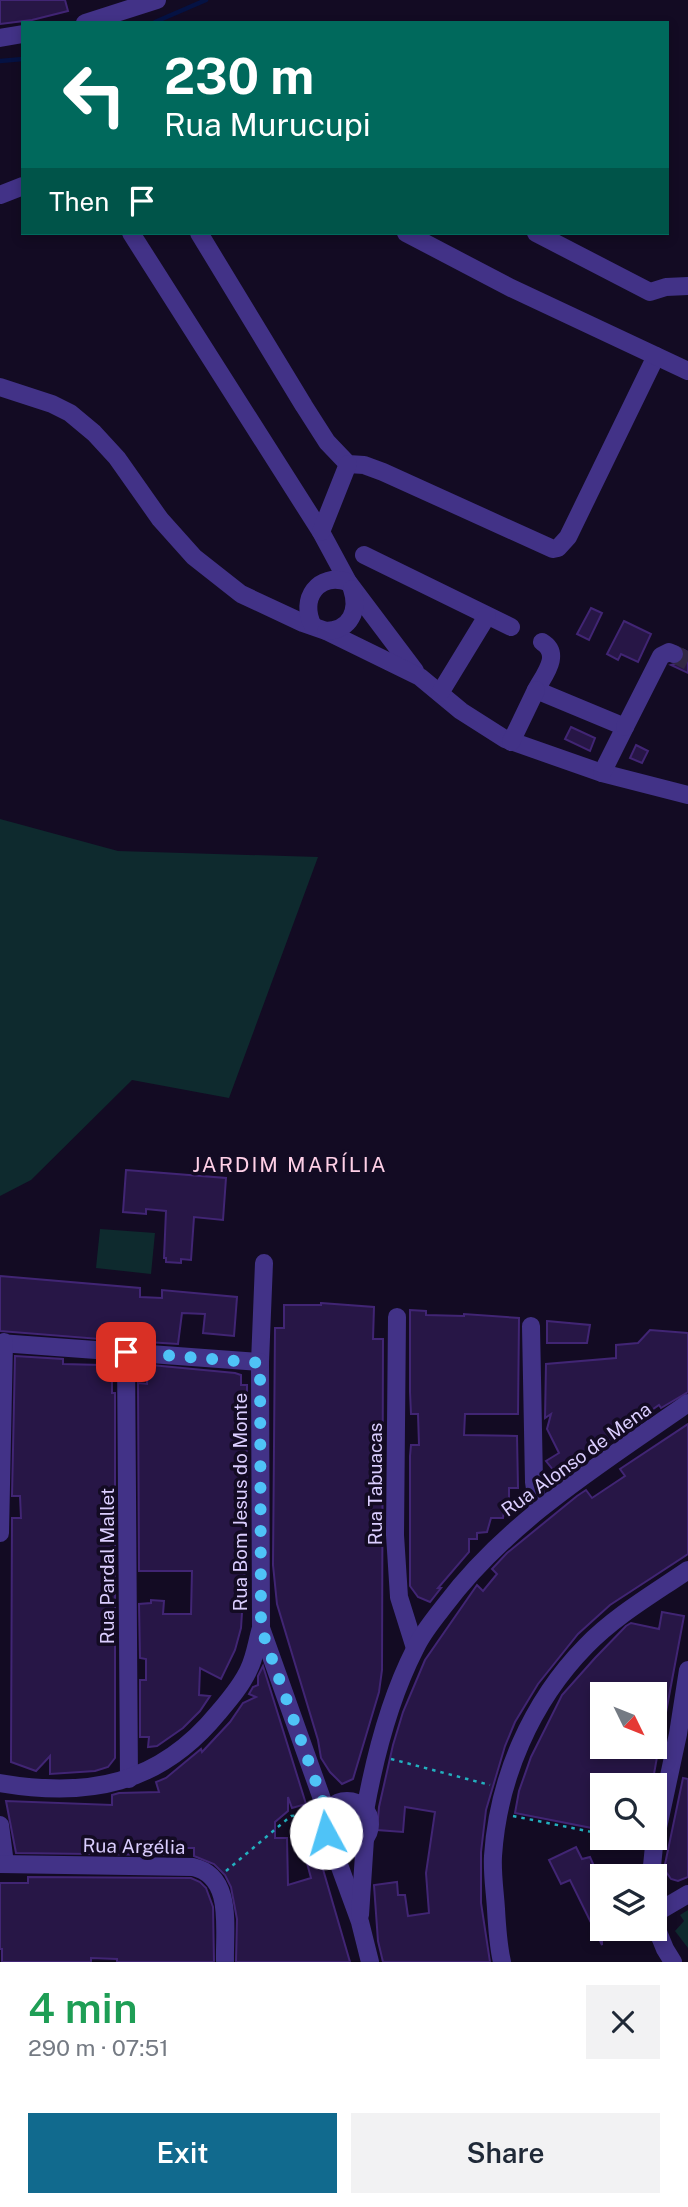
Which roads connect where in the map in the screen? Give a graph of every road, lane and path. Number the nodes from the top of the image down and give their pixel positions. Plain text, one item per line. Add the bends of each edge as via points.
1 (154, 1) edge
2 (91, 21) edge
3 (139, 21) edge
4 (21, 34) edge
5 (0, 38) edge
6 (21, 186) edge
7 (0, 195) edge
8 (132, 235) edge
9 (200, 235) edge
10 (410, 235) edge
11 (540, 235) edge
12 (688, 286) edge
13 (656, 356) junction
14 (688, 371) edge
15 (0, 387) edge
16 (348, 464) junction
17 (335, 495) junction
18 (302, 503) junction
19 (321, 532) junction
20 (364, 555) dead end
21 (350, 585) junction
22 (487, 616) junction
23 (511, 627) dead end
24 (320, 628) junction
25 (542, 642) dead end
26 (674, 654) dead end
27 (420, 677) junction
28 (536, 690) junction
29 (440, 693) junction
30 (625, 727) junction
31 (511, 742) junction
32 (602, 773) junction
33 (688, 795) edge
34 (264, 1263) dead end
35 (397, 1317) dead end
36 (531, 1326) dead end
37 (2, 1342) edge
38 (126, 1352) junction
39 (260, 1363) junction
40 (688, 1403) edge
41 (538, 1509) junction
42 (0, 1534) edge
43 (688, 1570) edge
44 (261, 1628) junction
45 (415, 1648) junction
46 (688, 1670) edge
47 (683, 1730) edge
48 (375, 1755) junction
49 (129, 1779) junction
50 (0, 1783) edge
51 (503, 1789) junction
52 (667, 1794) edge
53 (365, 1811) junction
54 (327, 1813) junction
55 (499, 1813) junction
56 (0, 1825) edge
57 (590, 1832) edge
58 (365, 1839) junction
59 (330, 1840) junction
60 (3, 1864) edge
61 (215, 1880) junction
62 (688, 1894) edge
63 (667, 1906) edge
64 (360, 1922) junction
65 (661, 1941) edge
66 (225, 1962) edge
67 (370, 1962) edge
68 (502, 1962) edge
69 (673, 1962) edge

1 - 2 street
1 - 3 street
4 - 5 street
6 - 7 street
8 - 18 street
9 - 16 street via 327,442
10 - 13 street
11 - 12 street via 650,292
13 - 14 street
13 - 16 street via 568,537 566,552 532,541 383,471
15 - 24 street via 52,404 94,433 160,519 214,576 241,594
16 - 17 street
17 - 18 street
17 - 19 street
18 - 19 street
19 - 21 street
20 - 22 street
21 - 24 street via 355,607 351,618 338,629
21 - 24 street via 331,580 313,591 308,605
21 - 27 street
22 - 23 street
22 - 29 street
24 - 27 street
25 - 28 street via 550,649 551,663
26 - 30 street via 661,656
27 - 29 street
28 - 30 street
28 - 31 street
29 - 31 street
30 - 32 street
31 - 32 street
32 - 33 street
34 - 39 street, Rua Bom Jesus do Monte
35 - 45 street, Rua Tabuacas via 395,1535 399,1597
36 - 41 street
37 - 38 street
37 - 42 street
38 - 39 street
38 - 49 street, Rua Pardal Mallet
39 - 44 street, Rua Bom Jesus do Monte
40 - 41 street, Rua Alonso de Mena
41 - 45 street, Rua Alonso de Mena via 464,1579
43 - 51 street via 585,1646 531,1724
44 - 49 street via 249,1669 212,1721 169,1759
44 - 54 street, Rua Bom Jesus do Monte
45 - 48 street, Rua Alonso de Mena
46 - 47 street
47 - 52 street
48 - 51 path
48 - 53 street, Rua Alonso de Mena
49 - 50 street via 98,1787 48,1790
51 - 55 street
53 - 54 street via 355,1803 343,1802
53 - 58 street via 370,1824
54 - 59 street via 324,1825
54 - 61 path via 291,1816
55 - 57 path
55 - 68 street via 493,1857
56 - 60 street, Rua Argélia
58 - 59 street via 351,1847
58 - 64 street
59 - 64 street
60 - 61 street, Rua Argélia via 193,1867
61 - 66 street via 223,1897
62 - 63 street
64 - 67 street
65 - 69 street

